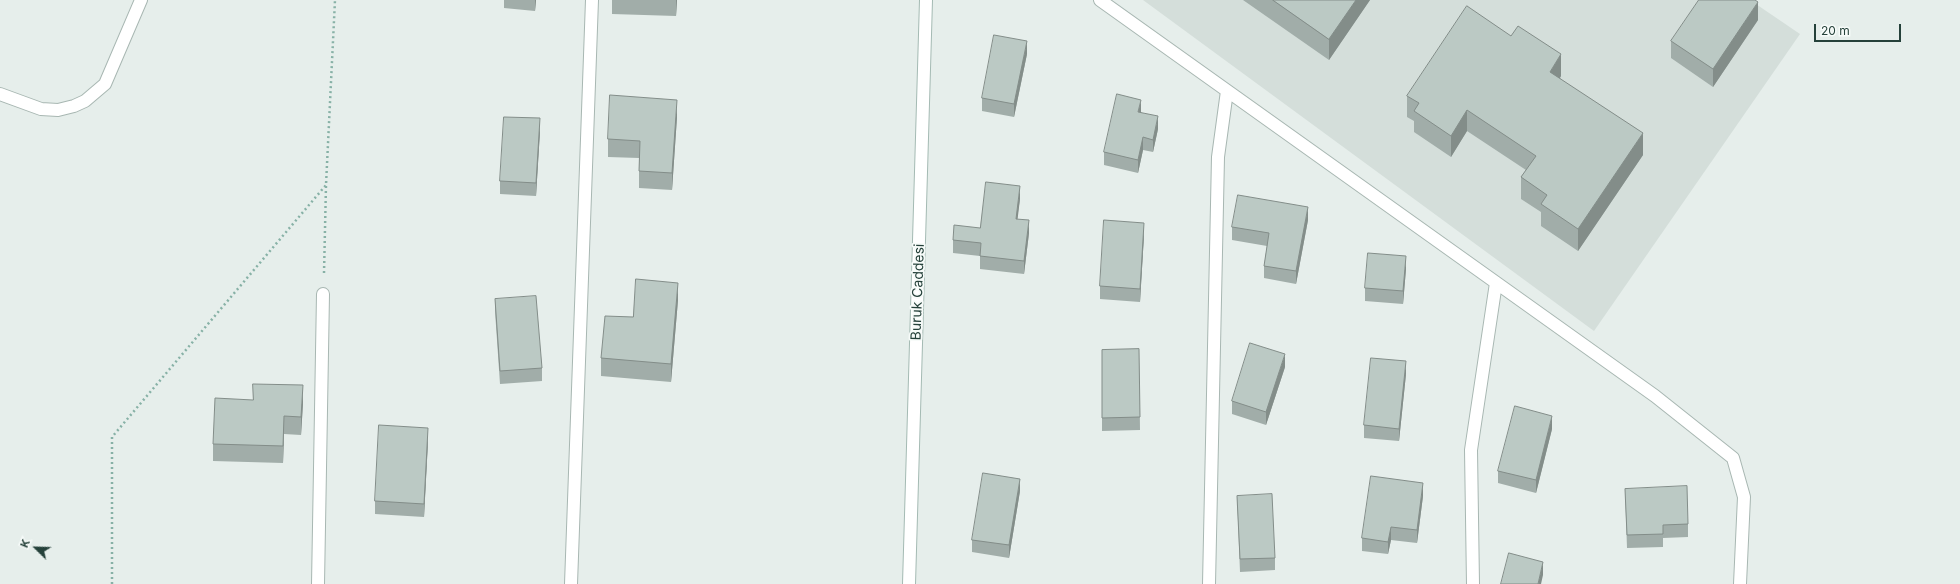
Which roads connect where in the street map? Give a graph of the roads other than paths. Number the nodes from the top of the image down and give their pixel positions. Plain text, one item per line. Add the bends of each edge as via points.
1 (141, 0) edge
2 (592, 0) edge
3 (926, 0) edge
4 (1100, 0) edge
5 (1227, 91) junction
6 (0, 94) edge
7 (1496, 283) junction
8 (324, 294) road end
9 (318, 584) edge
10 (571, 584) edge
11 (909, 584) edge
12 (1209, 584) edge
13 (1473, 584) edge
14 (1740, 584) edge

1 - 6 street via 105,84 86,101 58,110 41,109
2 - 10 street
3 - 11 street, Buruk Caddesi
4 - 5 street
5 - 7 street
5 - 12 street via 1218,157
7 - 13 street via 1471,450
7 - 14 street via 1655,396 1733,458 1744,497
8 - 9 street

